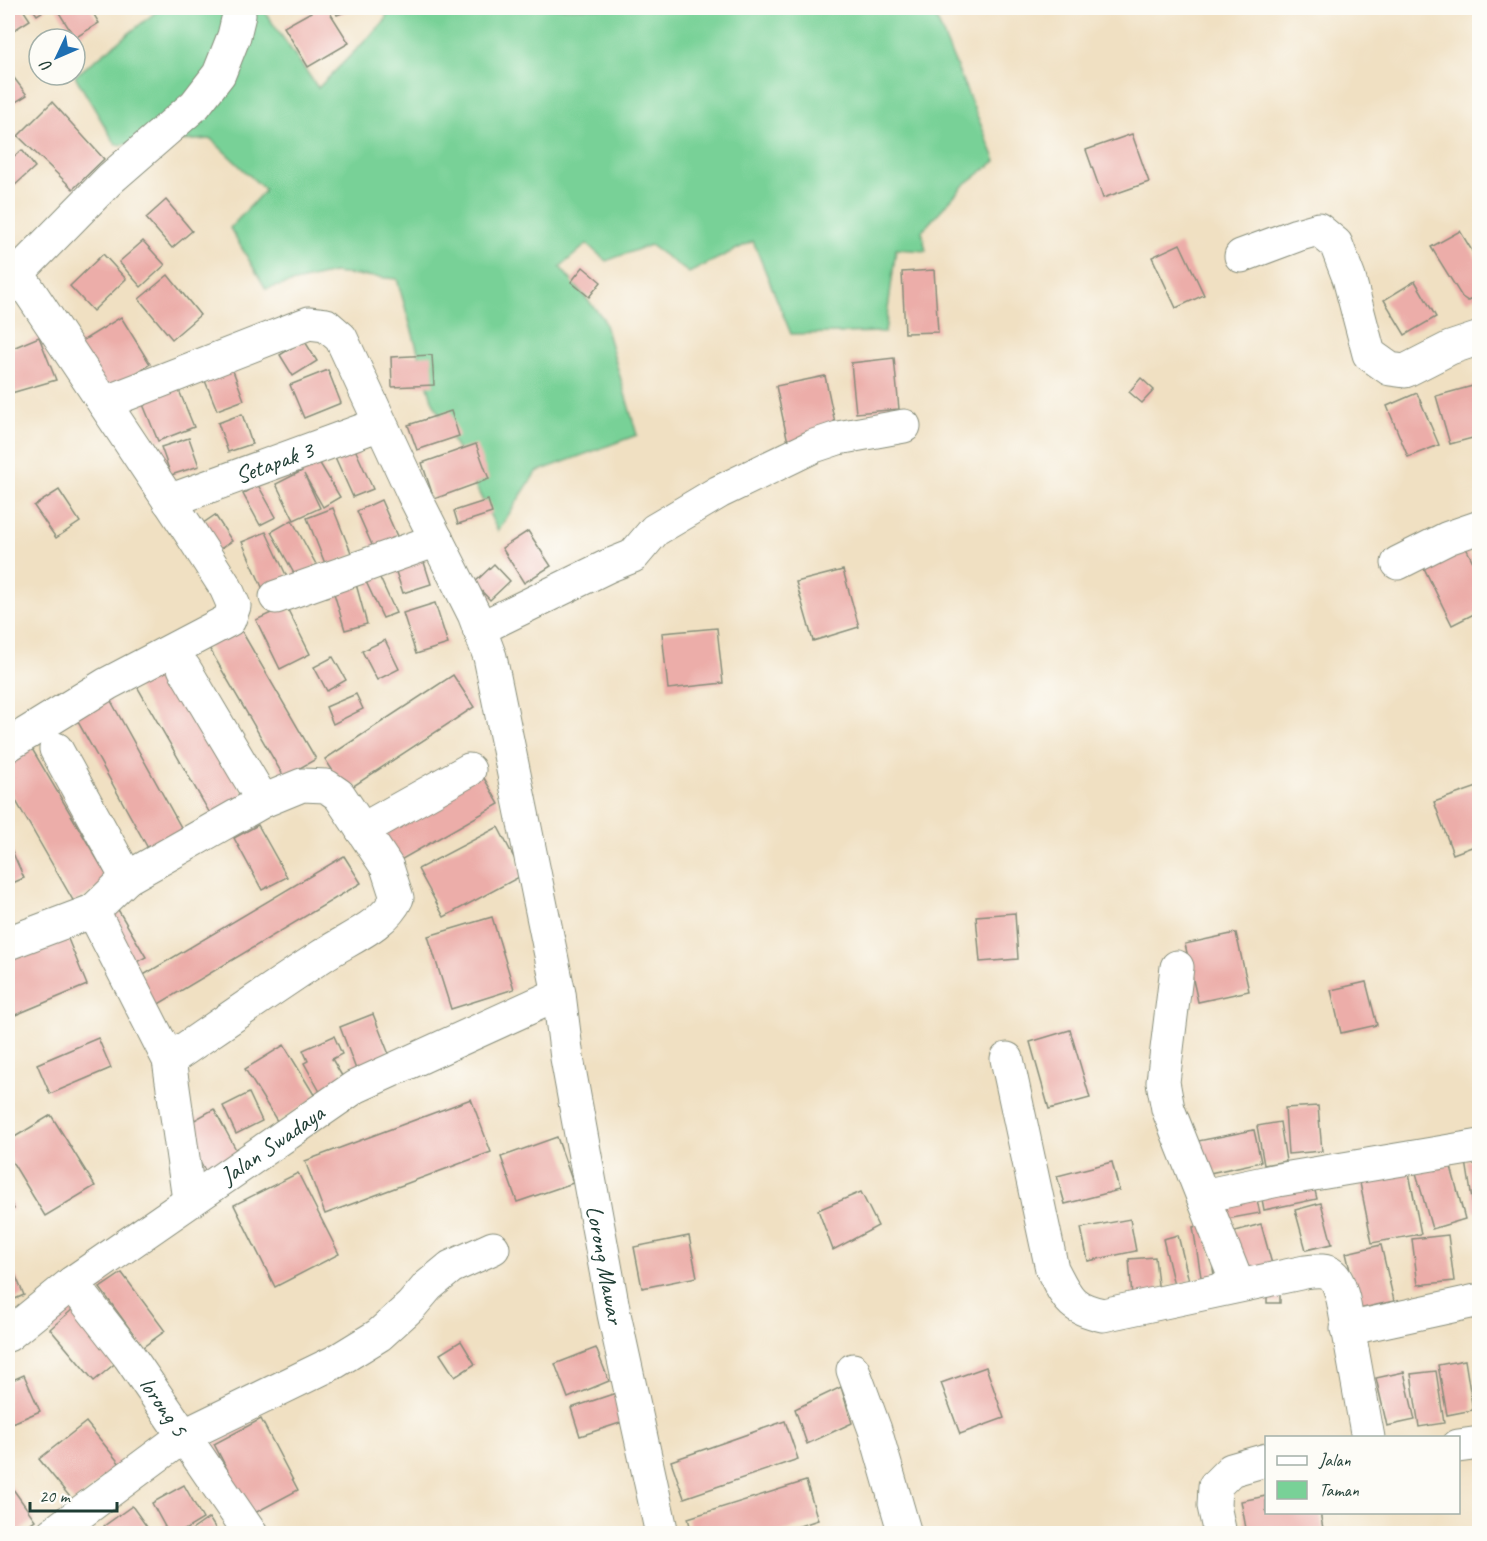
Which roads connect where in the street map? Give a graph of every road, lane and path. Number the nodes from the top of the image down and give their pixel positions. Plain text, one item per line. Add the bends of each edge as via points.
1 (238, 8) edge
2 (1241, 256) dead end
3 (13, 279) edge
4 (1479, 338) edge
5 (104, 403) junction
6 (380, 424) junction
7 (904, 426) dead end
8 (170, 501) junction
9 (1479, 527) edge
10 (437, 540) junction
11 (1398, 562) dead end
12 (276, 597) dead end
13 (479, 629) junction
14 (184, 668) dead end
15 (8, 745) edge
16 (56, 748) dead end
17 (469, 770) dead end
18 (264, 801) junction
19 (362, 830) junction
20 (127, 878) junction
21 (93, 911) junction
22 (8, 943) edge
23 (1177, 967) dead end
24 (559, 994) junction
25 (1007, 1059) dead end
26 (169, 1060) junction
27 (1479, 1146) edge
28 (1203, 1197) junction
29 (189, 1200) junction
30 (494, 1248) dead end
31 (72, 1283) junction
32 (1238, 1286) junction
33 (1479, 1300) edge
34 (1347, 1329) junction
35 (8, 1335) edge
36 (853, 1370) dead end
37 (185, 1436) junction
38 (1368, 1436) edge
39 (1479, 1443) edge
40 (1460, 1446) edge
41 (1265, 1460) edge
42 (52, 1533) edge
43 (251, 1533) edge
44 (662, 1533) edge
45 (905, 1533) edge
46 (1220, 1533) edge

1 - 3 street via 234,36 219,74 195,105 110,179
2 - 4 street via 1318,229 1336,244 1369,354 1390,369 1405,371
3 - 5 street
5 - 6 street, Lorong Mawar via 309,323 326,325 341,338
5 - 8 street
6 - 8 street, Setapak 3
6 - 10 street, Lorong Mawar
7 - 13 street via 814,446 672,519 655,530 633,556
8 - 15 street via 226,588 234,606 229,620 107,684
9 - 11 street
10 - 12 street
10 - 13 street, Lorong Mawar
13 - 24 street, Lorong Mawar via 501,703
14 - 18 street
16 - 20 street
17 - 19 street
18 - 19 street via 302,785 326,786 339,795
18 - 20 street
19 - 26 street via 387,867 397,898 392,909
20 - 21 street
21 - 22 street
21 - 26 street
23 - 28 street via 1163,1082 1168,1109
24 - 29 street, Jalan Swadaya via 355,1087
24 - 44 street, Lorong Mawar via 612,1302
25 - 32 street via 1052,1269 1068,1299 1084,1312 1103,1316
26 - 29 street
27 - 28 street via 1278,1180
28 - 32 street
29 - 31 street, Jalan Swadaya
30 - 37 street via 451,1267 379,1335 335,1362
31 - 35 street, Jalan Swadaya
31 - 37 street, lorong 5
32 - 34 street via 1322,1270 1332,1273 1338,1280
33 - 34 street
34 - 38 street
36 - 45 street
37 - 42 street
37 - 43 street, lorong 5
39 - 40 street
41 - 46 street via 1231,1470 1215,1486 1214,1506

